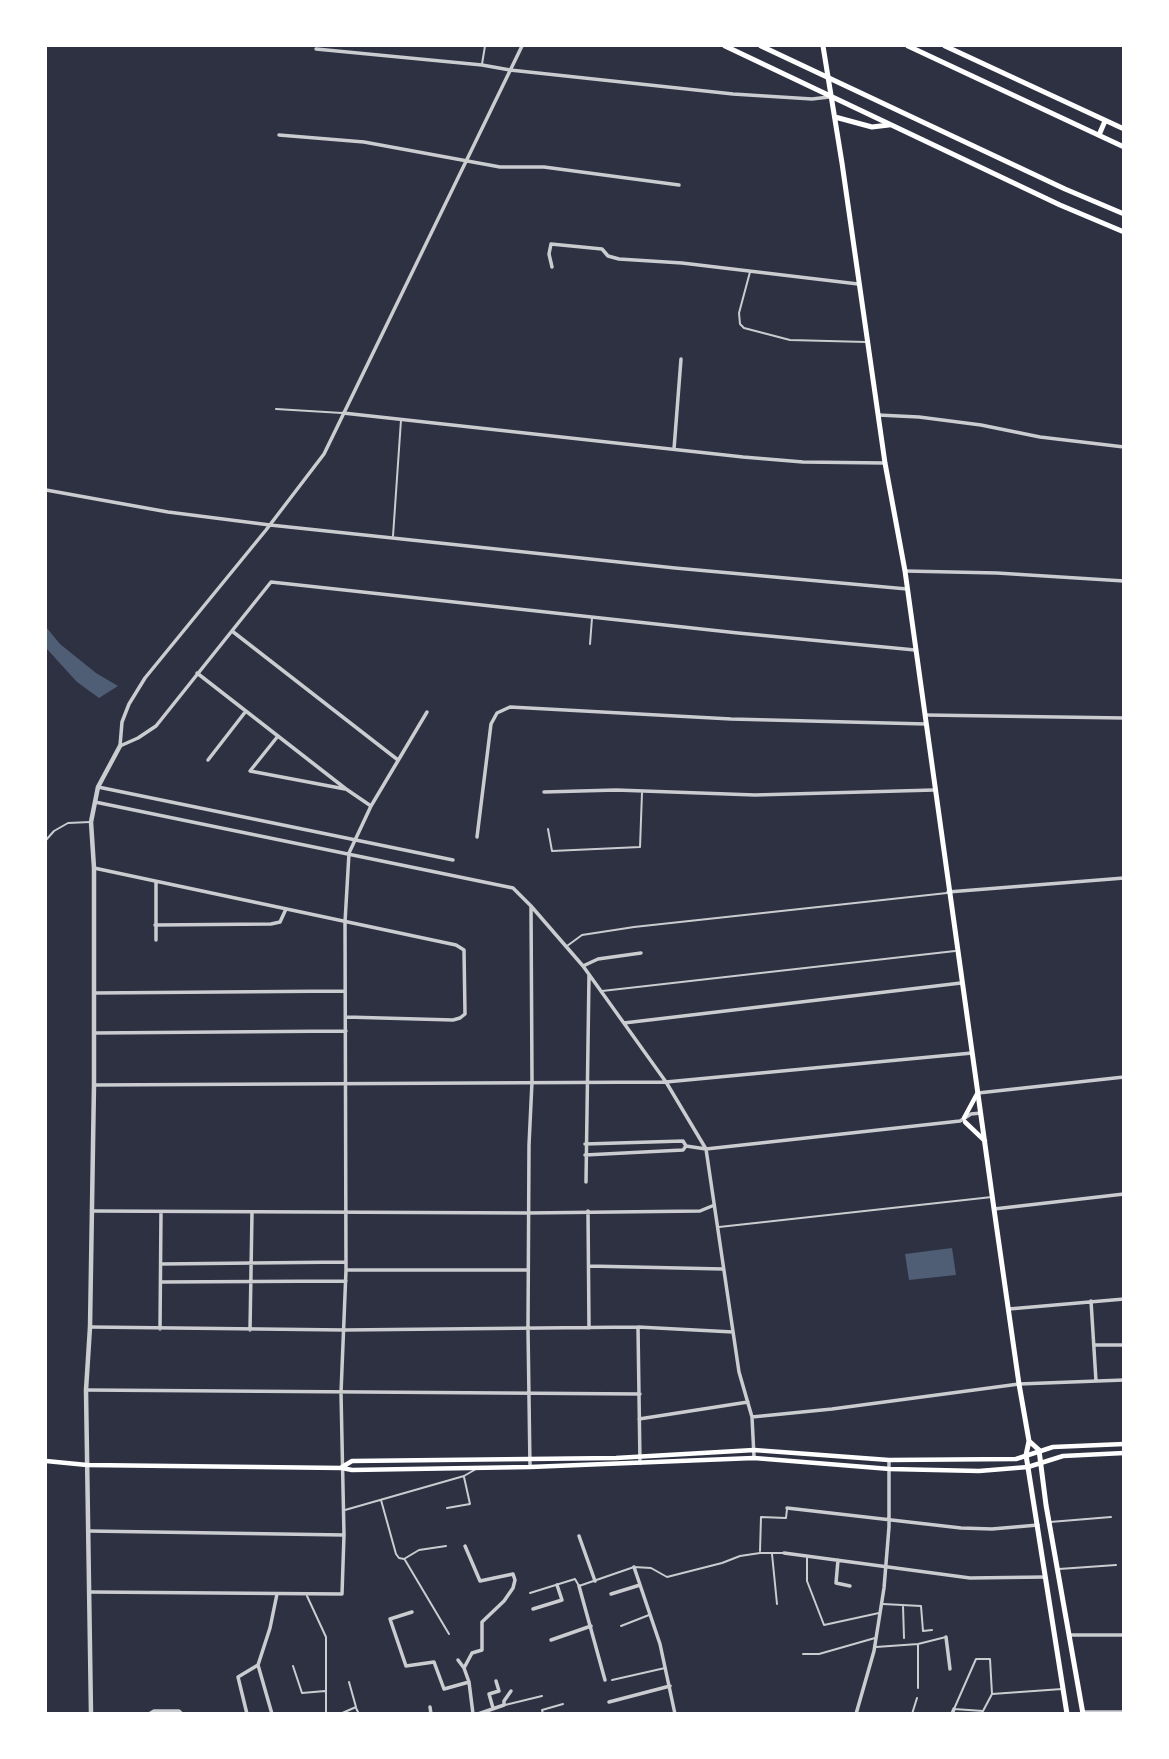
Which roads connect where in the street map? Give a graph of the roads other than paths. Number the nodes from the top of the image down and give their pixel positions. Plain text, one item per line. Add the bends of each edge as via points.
1 (485, 46) edge
2 (522, 46) edge
3 (725, 46) edge
4 (761, 46) edge
5 (822, 46) edge
6 (908, 46) edge
7 (945, 46) edge
8 (316, 49) dead end
9 (482, 65) junction
10 (510, 70) junction
11 (828, 78) junction
12 (831, 96) junction
13 (835, 117) junction
14 (1105, 121) junction
15 (889, 125) junction
16 (1124, 129) edge
17 (279, 135) dead end
18 (1099, 135) junction
19 (1124, 147) edge
20 (466, 160) junction
21 (679, 185) dead end
22 (1124, 214) edge
23 (1124, 232) edge
24 (552, 267) dead end
25 (750, 272) junction
26 (858, 284) junction
27 (867, 342) junction
28 (681, 359) dead end
29 (276, 410) dead end
30 (343, 413) junction
31 (878, 415) junction
32 (401, 420) junction
33 (1124, 447) edge
34 (674, 449) junction
35 (885, 463) junction
36 (46, 490) edge
37 (270, 525) junction
38 (393, 537) junction
39 (905, 571) junction
40 (1124, 581) edge
41 (907, 589) junction
42 (592, 617) junction
43 (232, 631) junction
44 (590, 644) dead end
45 (915, 650) junction
46 (197, 673) junction
47 (246, 711) junction
48 (427, 712) dead end
49 (924, 715) junction
50 (1124, 718) edge
51 (926, 724) junction
52 (278, 736) junction
53 (120, 746) junction
54 (208, 760) dead end
55 (398, 760) junction
56 (98, 788) junction
57 (346, 789) junction
58 (934, 790) junction
59 (544, 792) dead end
60 (642, 792) junction
61 (95, 802) junction
62 (371, 806) junction
63 (91, 822) junction
64 (548, 829) dead end
65 (477, 837) dead end
66 (46, 840) edge
67 (355, 841) junction
68 (349, 853) junction
69 (453, 860) dead end
70 (94, 868) junction
71 (1124, 878) edge
72 (156, 882) junction
73 (948, 892) junction
74 (531, 906) junction
75 (286, 909) junction
76 (345, 922) junction
77 (155, 925) junction
78 (156, 940) dead end
79 (565, 947) junction
80 (957, 951) junction
81 (640, 953) dead end
82 (583, 966) junction
83 (589, 975) junction
84 (961, 983) junction
85 (345, 991) junction
86 (601, 991) junction
87 (94, 993) junction
88 (345, 1017) junction
89 (624, 1023) junction
90 (346, 1031) junction
91 (94, 1033) junction
92 (972, 1053) junction
93 (1124, 1077) edge
94 (346, 1082) junction
95 (533, 1082) junction
96 (586, 1082) junction
97 (666, 1082) junction
98 (94, 1085) junction
99 (978, 1093) junction
100 (981, 1113) junction
101 (963, 1120) junction
102 (982, 1122) junction
103 (985, 1142) junction
104 (585, 1144) junction
105 (686, 1146) junction
106 (706, 1149) junction
107 (585, 1155) junction
108 (586, 1182) dead end
109 (1124, 1194) edge
110 (993, 1197) junction
111 (713, 1205) junction
112 (993, 1209) junction
113 (93, 1211) junction
114 (589, 1211) junction
115 (161, 1212) junction
116 (346, 1212) junction
117 (251, 1213) junction
118 (528, 1213) junction
119 (716, 1228) junction
120 (346, 1262) junction
121 (251, 1263) junction
122 (161, 1264) junction
123 (589, 1266) junction
124 (723, 1269) junction
125 (346, 1270) junction
126 (528, 1270) junction
127 (161, 1282) junction
128 (251, 1282) junction
129 (346, 1282) junction
130 (1124, 1299) edge
131 (1091, 1301) junction
132 (1009, 1309) junction
133 (90, 1327) junction
134 (638, 1327) junction
135 (589, 1328) junction
136 (160, 1329) junction
137 (528, 1329) junction
138 (250, 1330) junction
139 (345, 1330) junction
140 (733, 1332) junction
141 (1094, 1345) junction
142 (1124, 1345) edge
143 (1124, 1380) edge
144 (1096, 1381) junction
145 (1019, 1384) junction
146 (86, 1390) junction
147 (341, 1393) junction
148 (529, 1394) junction
149 (640, 1394) junction
150 (748, 1402) junction
151 (752, 1417) junction
152 (639, 1419) junction
153 (1030, 1441) junction
154 (1124, 1444) edge
155 (754, 1450) junction
156 (1039, 1450) junction
157 (1124, 1453) edge
158 (1026, 1455) junction
159 (754, 1458) junction
160 (530, 1459) junction
161 (640, 1460) junction
162 (889, 1460) junction
163 (46, 1461) edge
164 (1040, 1463) junction
165 (87, 1465) junction
166 (530, 1467) junction
167 (1028, 1467) junction
168 (342, 1468) junction
169 (479, 1468) junction
170 (890, 1469) junction
171 (464, 1476) junction
172 (381, 1500) junction
173 (447, 1508) dead end
174 (787, 1508) joint
175 (344, 1511) junction
176 (1111, 1517) dead end
177 (889, 1519) junction
178 (1049, 1522) junction
179 (1038, 1525) junction
180 (89, 1531) junction
181 (344, 1535) junction
182 (579, 1536) dead end
183 (446, 1546) dead end
184 (465, 1546) dead end
185 (760, 1553) junction
186 (772, 1553) junction
187 (784, 1553) joint
188 (807, 1556) junction
189 (404, 1559) junction
190 (838, 1560) junction
191 (1116, 1565) dead end
192 (886, 1566) junction
193 (634, 1567) junction
194 (1058, 1569) junction
195 (1047, 1576) junction
196 (595, 1581) junction
197 (557, 1585) junction
198 (640, 1585) junction
199 (579, 1586) junction
200 (850, 1586) dead end
201 (90, 1591) junction
202 (530, 1593) dead end
203 (277, 1594) junction
204 (306, 1594) junction
205 (611, 1594) dead end
206 (777, 1604) dead end
207 (882, 1604) junction
208 (903, 1605) junction
209 (533, 1609) dead end
210 (412, 1612) dead end
211 (880, 1613) junction
212 (650, 1615) junction
213 (591, 1626) junction
214 (621, 1626) dead end
215 (932, 1630) dead end
216 (449, 1634) dead end
217 (1070, 1635) junction
218 (1124, 1635) edge
219 (946, 1637) joint
220 (876, 1638) junction
221 (904, 1639) dead end
222 (551, 1640) dead end
223 (918, 1644) junction
224 (875, 1647) junction
225 (803, 1654) dead end
226 (458, 1660) dead end
227 (258, 1665) junction
228 (293, 1666) dead end
229 (464, 1668) junction
230 (666, 1668) junction
231 (950, 1669) dead end
232 (605, 1680) dead end
233 (496, 1681) dead end
234 (612, 1681) dead end
235 (349, 1682) dead end
236 (469, 1682) junction
237 (670, 1686) junction
238 (918, 1688) dead end
239 (1063, 1689) junction
240 (326, 1691) junction
241 (511, 1691) dead end
242 (992, 1693) junction
243 (542, 1696) dead end
244 (917, 1698) dead end
245 (609, 1702) dead end
246 (563, 1704) dead end
247 (504, 1705) junction
248 (356, 1707) junction
249 (430, 1707) dead end
250 (493, 1708) junction
251 (953, 1711) edge
252 (181, 1712) edge
253 (1124, 1712) edge
254 (91, 1713) edge
255 (149, 1713) edge
256 (247, 1713) edge
257 (272, 1713) edge
258 (326, 1713) edge
259 (340, 1713) edge
260 (359, 1713) edge
261 (431, 1713) edge
262 (475, 1713) edge
263 (543, 1713) edge
264 (675, 1713) edge
265 (856, 1713) edge
266 (912, 1713) edge
267 (1067, 1713) edge
268 (1083, 1713) edge

1 - 9 lane
2 - 10 street
3 - 12 main road
4 - 11 main road
5 - 11 main road
6 - 18 main road
7 - 14 main road
8 - 9 street
9 - 10 street
10 - 12 street via 733,94
10 - 20 street
11 - 12 main road
11 - 22 main road
12 - 13 main road
12 - 15 main road
13 - 15 main road via 872,127
13 - 26 main road
14 - 16 main road
14 - 18 main road
15 - 23 main road
17 - 20 street via 364,142
18 - 19 main road
20 - 21 street
20 - 30 street
24 - 25 street via 551,244 602,249 619,260
25 - 26 street
25 - 27 lane via 739,313 744,328 790,340
26 - 27 main road
27 - 31 main road
28 - 34 street
29 - 30 lane
30 - 32 street
30 - 37 street via 324,454
31 - 33 street
31 - 35 main road
32 - 34 street
32 - 38 lane
34 - 35 street via 792,461
35 - 39 main road
36 - 37 street
37 - 38 street
37 - 53 street via 145,678 122,722
38 - 41 street
39 - 40 street
39 - 41 main road
41 - 45 main road
42 - 43 street via 271,582
42 - 44 lane
42 - 45 street
43 - 46 street
43 - 55 street
45 - 49 main road
46 - 47 street
46 - 53 street via 156,726
47 - 52 street
47 - 54 street
48 - 55 street
49 - 50 street
49 - 51 main road
51 - 58 main road
51 - 65 street via 510,706 496,713 491,724
52 - 57 street
52 - 57 street via 250,771
53 - 56 street
55 - 62 street
56 - 61 street
56 - 67 street
57 - 62 street
58 - 60 street via 754,795
58 - 73 main road
59 - 60 street
60 - 64 lane via 640,847 552,851
61 - 63 street
61 - 68 street
62 - 67 street
63 - 66 lane via 68,823
63 - 70 street
67 - 68 street
67 - 69 street
68 - 74 street via 513,888
68 - 76 street
70 - 72 street
70 - 87 street
71 - 73 street
72 - 75 street
72 - 77 street
73 - 79 lane via 582,934
73 - 80 main road
74 - 79 street
74 - 95 street
75 - 76 street
75 - 77 street via 280,922 271,924
76 - 85 street
76 - 88 street via 461,947 466,967 465,1014 460,1018
77 - 78 street
79 - 82 street
80 - 84 main road
80 - 86 lane
81 - 82 street
82 - 83 street
83 - 86 street
83 - 96 street
84 - 89 street
84 - 92 main road
85 - 87 street
85 - 88 street
86 - 89 street
87 - 91 street
88 - 90 street
89 - 97 street
90 - 91 street
90 - 94 street
91 - 98 street
92 - 97 street
92 - 99 main road
93 - 99 street
94 - 95 street
94 - 98 street
94 - 116 street
95 - 96 street
95 - 118 street
96 - 97 street
96 - 104 street
97 - 106 street
98 - 113 street
99 - 100 main road
99 - 101 main road
100 - 101 street
100 - 102 main road
101 - 102 street
101 - 103 main road
101 - 106 street
102 - 103 main road
103 - 110 main road
104 - 105 street via 682,1141
104 - 107 street
105 - 106 street
105 - 107 street via 683,1150
106 - 111 street
107 - 108 street
109 - 112 street
110 - 112 main road
110 - 119 lane
111 - 114 street via 700,1212
111 - 119 street
112 - 132 main road
113 - 115 street
113 - 133 street
114 - 118 street
114 - 123 street
115 - 117 street
115 - 122 street
116 - 117 street
116 - 118 street
116 - 120 street
117 - 121 street
118 - 126 street
119 - 124 street
120 - 121 street
120 - 125 street
121 - 122 street
121 - 128 street
122 - 127 street
123 - 124 street
123 - 135 street
124 - 140 street
125 - 126 street
125 - 129 street
126 - 137 street
127 - 128 street
127 - 136 street
128 - 129 street
128 - 138 street
129 - 139 street
130 - 131 street
131 - 132 street
131 - 141 street
132 - 145 main road
133 - 136 street
133 - 146 street
134 - 135 street
134 - 140 street
134 - 149 street
135 - 137 street
136 - 138 street
137 - 139 street
137 - 148 street
138 - 139 street
139 - 147 street
140 - 150 street
141 - 142 street
141 - 144 street
143 - 144 street
144 - 145 street
145 - 151 street
145 - 153 main road
146 - 147 street
146 - 165 street
147 - 148 street
147 - 168 street
148 - 149 street
148 - 160 street
149 - 152 street
150 - 151 street
150 - 152 street
151 - 155 street
152 - 161 street
153 - 156 main road
153 - 158 main road
154 - 156 main road
155 - 159 street
155 - 161 main road
155 - 162 main road
156 - 158 main road
156 - 164 main road
157 - 164 main road via 1063,1456
158 - 162 main road via 1016,1459
158 - 167 main road
159 - 161 main road
159 - 170 main road
160 - 161 main road
160 - 166 street
160 - 168 main road via 352,1461
161 - 166 main road
162 - 170 street
163 - 165 main road
164 - 167 main road
164 - 178 main road
165 - 168 main road
165 - 180 street
166 - 169 main road
167 - 170 main road
167 - 179 main road
168 - 169 main road
168 - 175 street
169 - 171 lane
170 - 177 street
171 - 172 lane
171 - 173 lane via 470,1504
172 - 175 lane
172 - 189 lane via 396,1554
174 - 177 street
174 - 185 lane via 786,1518 761,1517
175 - 181 street
176 - 178 lane
177 - 179 street via 992,1529
177 - 192 street
178 - 194 main road
179 - 195 main road
180 - 181 street
180 - 201 street
181 - 204 street via 342,1594
182 - 196 street
183 - 189 lane via 419,1550
184 - 229 street via 480,1581 513,1574 515,1580 504,1601 482,1622 482,1650 472,1653
185 - 186 lane
185 - 193 lane via 667,1577 651,1568
186 - 187 lane
186 - 206 lane
187 - 188 street
188 - 190 street
188 - 211 lane via 807,1581 824,1625
189 - 216 lane
190 - 192 street
190 - 200 street via 836,1583
191 - 194 lane
192 - 195 street via 970,1578
192 - 207 street
193 - 196 lane
193 - 198 street
194 - 217 main road
195 - 239 main road
196 - 199 lane
197 - 199 lane via 575,1579
197 - 202 lane
197 - 209 street via 562,1601
198 - 205 street
198 - 212 street
199 - 213 street
201 - 203 street
201 - 254 street
203 - 204 street
203 - 227 street
204 - 240 lane via 326,1637
207 - 208 lane
207 - 211 street
208 - 215 lane via 921,1605 923,1631
208 - 221 lane
210 - 236 street via 390,1619 406,1666 434,1662 444,1689
211 - 220 street
212 - 214 lane
212 - 230 street
213 - 222 street
213 - 232 street
217 - 218 street
217 - 268 main road
219 - 223 lane
219 - 231 street
220 - 224 street
220 - 225 lane
223 - 224 lane
223 - 238 lane
224 - 265 street
226 - 229 street
227 - 256 street via 237,1677
227 - 257 street
228 - 240 lane via 302,1693
229 - 236 street
230 - 234 lane
230 - 237 street
233 - 250 street via 499,1691 489,1695
235 - 248 lane
236 - 262 street
237 - 245 street
237 - 264 street
239 - 242 lane
239 - 267 main road
240 - 258 lane
241 - 247 street
242 - 251 lane via 983,1711
242 - 251 lane via 990,1659 976,1659
243 - 247 lane
244 - 266 lane
246 - 263 lane
247 - 250 street
248 - 259 lane
248 - 260 lane
249 - 261 street
250 - 262 street
252 - 255 street
253 - 268 street

